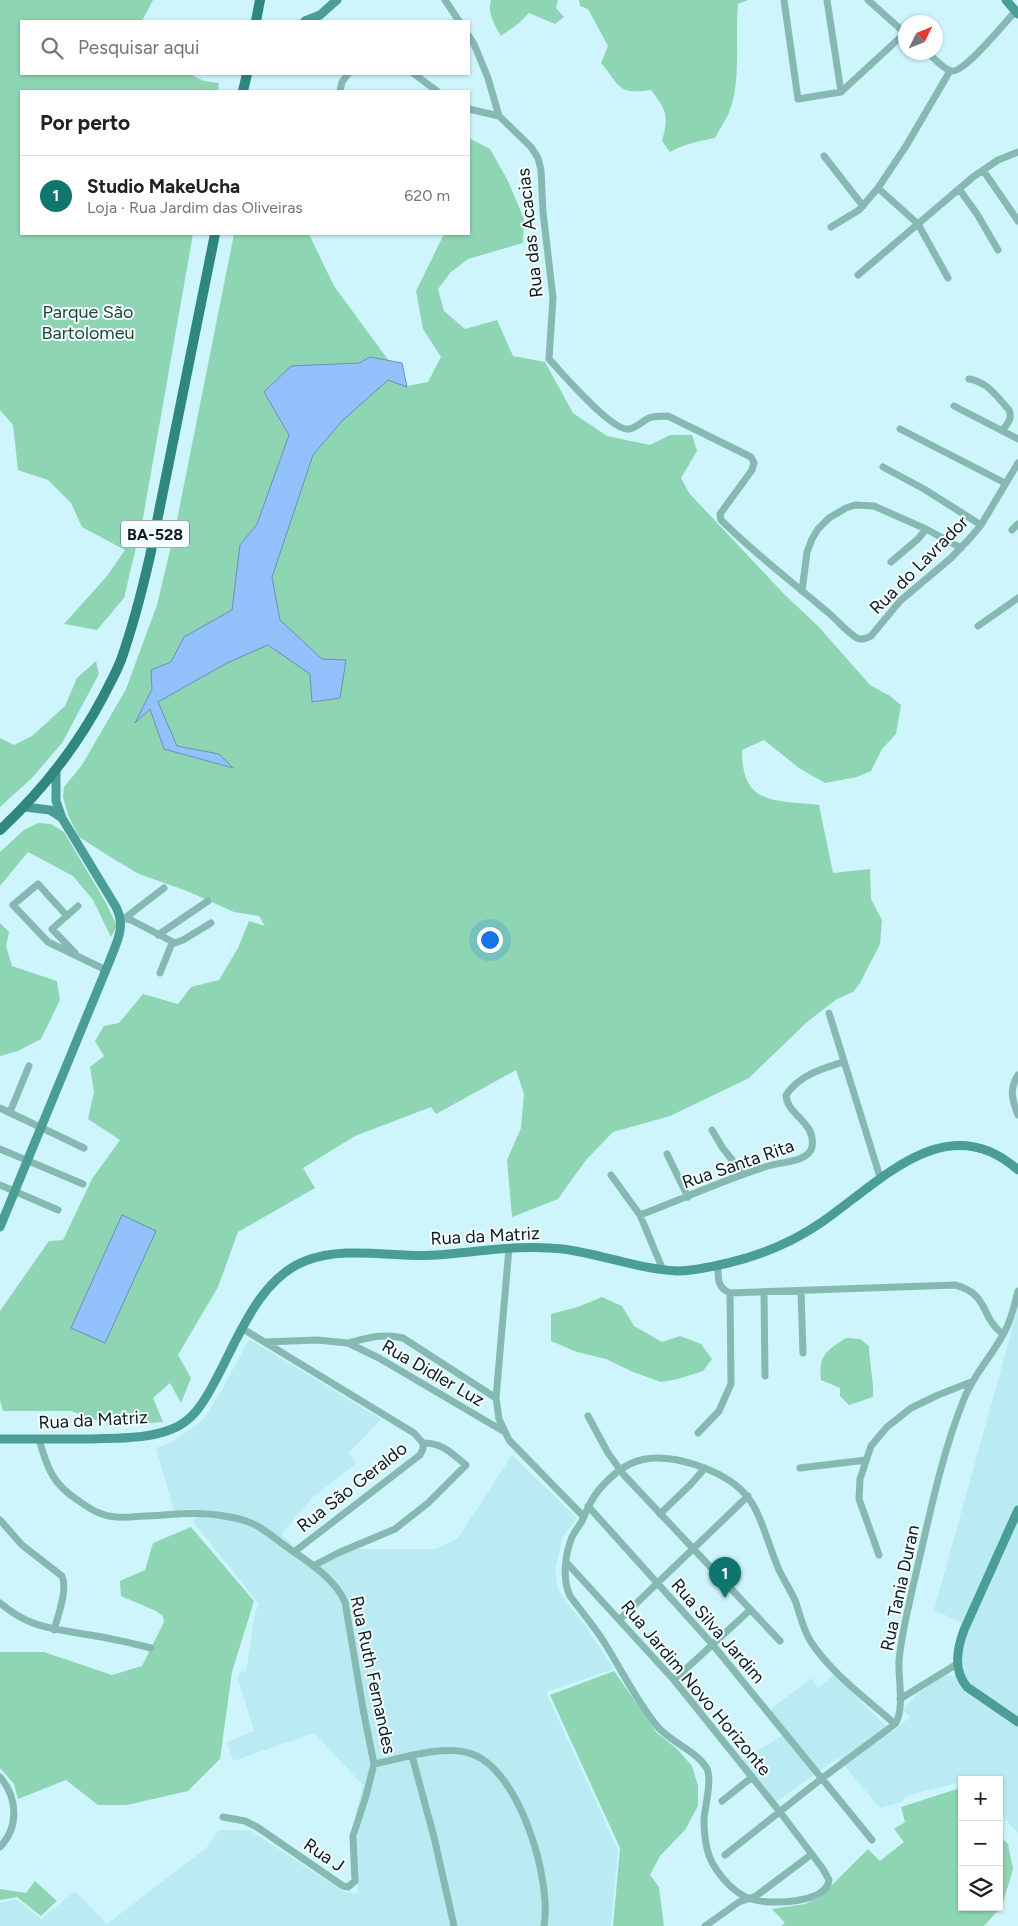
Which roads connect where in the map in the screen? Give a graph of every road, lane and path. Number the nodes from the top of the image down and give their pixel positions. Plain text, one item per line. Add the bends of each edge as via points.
1 (260, 0) edge
2 (337, 0) edge
3 (444, 0) edge
4 (784, 0) edge
5 (827, 0) edge
6 (868, 0) edge
7 (1006, 0) edge
8 (1017, 13) edge
9 (257, 20) edge
10 (308, 20) edge
11 (458, 20) edge
12 (898, 27) edge
13 (470, 38) edge
14 (898, 39) edge
15 (937, 60) edge
16 (950, 71) junction
17 (247, 75) edge
18 (347, 75) edge
19 (415, 75) edge
20 (243, 90) edge
21 (340, 90) edge
22 (436, 90) edge
23 (841, 92) junction
24 (470, 109) edge
25 (499, 116) junction
26 (1018, 152) edge
27 (824, 156) dead end
28 (983, 170) junction
29 (878, 188) junction
30 (959, 189) junction
31 (863, 206) junction
32 (1018, 221) edge
33 (918, 224) junction
34 (832, 228) dead end
35 (215, 235) edge
36 (998, 250) dead end
37 (858, 275) dead end
38 (948, 278) dead end
39 (969, 379) dead end
40 (954, 406) dead end
41 (900, 429) dead end
42 (1002, 431) junction
43 (1018, 439) edge
44 (1018, 463) edge
45 (883, 468) dead end
46 (1005, 484) junction
47 (981, 524) junction
48 (1018, 524) edge
49 (926, 529) junction
50 (1012, 530) dead end
51 (961, 548) junction
52 (891, 562) dead end
53 (802, 591) junction
54 (1018, 598) edge
55 (978, 626) dead end
56 (56, 772) junction
57 (25, 807) junction
58 (62, 818) junction
59 (0, 830) edge
60 (164, 888) dead end
61 (208, 901) dead end
62 (78, 906) dead end
63 (66, 916) junction
64 (123, 918) junction
65 (211, 923) dead end
66 (158, 935) junction
67 (172, 942) junction
68 (78, 957) junction
69 (106, 970) junction
70 (160, 973) dead end
71 (829, 1013) dead end
72 (844, 1062) junction
73 (29, 1066) dead end
74 (1018, 1075) edge
75 (0, 1108) edge
76 (10, 1112) junction
77 (1018, 1115) edge
78 (42, 1126) junction
79 (712, 1130) dead end
80 (84, 1148) dead end
81 (0, 1149) edge
82 (668, 1154) dead end
83 (28, 1160) junction
84 (1017, 1167) edge
85 (743, 1174) junction
86 (611, 1175) dead end
87 (880, 1177) junction
88 (83, 1184) dead end
89 (0, 1185) edge
90 (15, 1191) junction
91 (688, 1197) junction
92 (58, 1210) dead end
93 (640, 1215) junction
94 (1, 1224) edge
95 (510, 1248) junction
96 (718, 1265) junction
97 (663, 1270) junction
98 (801, 1290) junction
99 (1018, 1291) edge
100 (764, 1292) junction
101 (730, 1293) junction
102 (243, 1329) junction
103 (1003, 1334) junction
104 (266, 1342) junction
105 (348, 1343) junction
106 (803, 1353) dead end
107 (765, 1376) dead end
108 (971, 1382) junction
109 (496, 1398) junction
110 (588, 1416) dead end
111 (504, 1431) junction
112 (698, 1433) dead end
113 (0, 1439) edge
114 (39, 1439) junction
115 (423, 1443) junction
116 (866, 1460) junction
117 (705, 1468) junction
118 (800, 1468) dead end
119 (620, 1470) junction
120 (748, 1496) junction
121 (588, 1506) junction
122 (1018, 1510) edge
123 (660, 1514) junction
124 (584, 1517) junction
125 (0, 1520) edge
126 (693, 1549) junction
127 (294, 1552) junction
128 (879, 1555) dead end
129 (567, 1563) junction
130 (313, 1566) junction
131 (657, 1584) junction
132 (0, 1603) edge
133 (750, 1610) junction
134 (620, 1619) junction
135 (54, 1630) junction
136 (780, 1641) dead end
137 (713, 1645) junction
138 (151, 1648) dead end
139 (957, 1664) junction
140 (674, 1680) junction
141 (900, 1699) junction
142 (1018, 1722) edge
143 (896, 1724) junction
144 (412, 1756) junction
145 (374, 1764) junction
146 (0, 1777) edge
147 (751, 1778) junction
148 (821, 1779) junction
149 (722, 1801) dead end
150 (780, 1812) junction
151 (223, 1817) dead end
152 (872, 1840) dead end
153 (0, 1847) edge
154 (812, 1854) junction
155 (725, 1855) dead end
156 (750, 1899) junction
157 (454, 1926) edge
158 (544, 1926) edge
159 (705, 1926) edge

1 - 9 main road
2 - 10 street via 320,15
3 - 11 street
4 - 23 street via 798,99
5 - 23 street
6 - 12 street
7 - 8 street
8 - 16 street via 964,68
13 - 25 street, Rua das Acacias via 488,78
14 - 23 street
15 - 16 street
16 - 29 street
17 - 20 main road
18 - 21 street
19 - 22 street
24 - 25 street
25 - 53 street, Rua das Acacias via 531,147 541,170 553,298 549,359 615,426 629,429 653,416 668,416 751,457 754,463 752,470 719,517
26 - 28 street
27 - 31 street
28 - 30 street
28 - 32 street
29 - 31 street
29 - 33 street
30 - 33 street
30 - 36 street
31 - 34 street
33 - 37 street
33 - 38 street
35 - 56 main road, BA-528 via 142,594 121,661 110,684
39 - 42 street via 986,385 1009,410 1010,420
40 - 42 street
41 - 46 street
42 - 43 street
44 - 46 street, Rua do Lavrador
45 - 47 street
46 - 47 street, Rua do Lavrador
47 - 51 street, Rua do Lavrador
48 - 50 street
49 - 51 street
49 - 52 street
49 - 53 street via 874,506 864,504 846,508 829,518 812,540 807,552
51 - 53 street, Rua do Lavrador via 912,590 866,639 853,635
54 - 55 street
56 - 57 main road, BA-528
56 - 58 street via 56,802
57 - 58 street via 50,810
57 - 59 main road, BA-528
58 - 64 street
60 - 64 street
61 - 66 street
62 - 63 street
63 - 68 street via 52,930
63 - 68 street via 38,884 13,906 48,942
64 - 66 street
64 - 69 street
65 - 67 street via 179,942
66 - 67 street
67 - 70 street
68 - 69 street
69 - 78 street
71 - 72 street
72 - 85 street, Rua Santa Rita via 808,1076 786,1095 790,1106 812,1134 811,1151 802,1158
72 - 87 street
73 - 76 street
74 - 77 street via 1012,1098
75 - 76 street
76 - 78 street
78 - 80 street
78 - 83 street
79 - 85 street
81 - 83 street
82 - 91 street
83 - 88 street
83 - 90 street
84 - 87 street, Rua da Matriz via 991,1150 964,1145 914,1157
85 - 91 street, Rua Santa Rita
86 - 93 street
87 - 96 street, Rua da Matriz via 824,1221 790,1242 752,1257
89 - 90 street
90 - 92 street
90 - 94 street
91 - 93 street, Rua Santa Rita
93 - 97 street
95 - 97 street, Rua da Matriz via 563,1249
95 - 102 street, Rua da Matriz via 429,1255 341,1253 306,1261 291,1268 267,1289
95 - 109 street
96 - 97 street, Rua da Matriz via 691,1270
96 - 101 street via 720,1285
98 - 100 street
98 - 103 street via 955,1285 977,1295 993,1325
98 - 106 street
99 - 103 street, Rua Tania Duran
100 - 101 street
100 - 107 street
101 - 112 street via 730,1384 719,1411
102 - 104 street
102 - 114 street, Rua da Matriz via 206,1398 196,1412 174,1428 132,1437
103 - 108 street, Rua Tania Duran
104 - 105 street, Rua Didler Luz via 317,1340
104 - 115 street via 414,1432
105 - 109 street, Rua Didler Luz via 380,1336 403,1338
105 - 111 street, Rua Didler Luz
108 - 116 street via 910,1408 876,1439
108 - 141 street, Rua Tania Duran via 948,1447 910,1598 899,1662
109 - 111 street
110 - 119 street
111 - 124 street
113 - 114 street, Rua da Matriz
114 - 127 street, Rua Ruth Fernandes via 51,1475 59,1485 72,1497 102,1514 118,1517 222,1515 253,1523
115 - 127 street, Rua São Geraldo via 420,1455
115 - 130 street via 440,1446 466,1465 428,1504 395,1529
116 - 118 street
116 - 128 street via 860,1479 859,1499
117 - 119 street via 678,1460 652,1459
117 - 120 street via 730,1480
117 - 123 street
119 - 121 street
119 - 123 street
120 - 126 street
120 - 143 street via 794,1598 806,1634 838,1672
121 - 124 street
121 - 131 street, Rua Silva Jardim
122 - 139 street via 967,1622 960,1640
123 - 126 street
124 - 129 street via 570,1542
125 - 135 street via 22,1545 65,1581
126 - 131 street
126 - 133 street
127 - 130 street, Rua Ruth Fernandes
129 - 134 street, Rua Jardim Novo Horizonte
129 - 156 street via 565,1582 570,1596 652,1720 664,1734 706,1767 709,1780 704,1822 707,1848 712,1862 728,1884
130 - 145 street, Rua Ruth Fernandes via 337,1588 345,1602
131 - 134 street
131 - 137 street, Rua Silva Jardim
132 - 135 street via 20,1618
133 - 136 street
133 - 137 street
134 - 140 street, Rua Jardim Novo Horizonte
135 - 138 street
137 - 140 street
137 - 148 street, Rua Silva Jardim
139 - 141 street
139 - 142 street via 967,1687
140 - 147 street, Rua Jardim Novo Horizonte
141 - 143 street, Rua Tania Duran
143 - 148 street
144 - 145 street, Rua Ruth Fernandes
144 - 157 street, Rua Ruth Fernandes
144 - 158 street, Rua Ruth Fernandes via 455,1750 471,1753 483,1759 503,1781 523,1813 538,1856 545,1908
145 - 151 street, Rua J via 353,1836 355,1881 348,1887 257,1827
146 - 153 street via 11,1794 14,1815 9,1836
147 - 149 street
147 - 150 street, Rua Jardim Novo Horizonte
148 - 150 street
148 - 152 street, Rua Silva Jardim
150 - 154 street, Rua Jardim Novo Horizonte
150 - 155 street
154 - 156 street
154 - 156 street, Rua Jardim Novo Horizonte via 828,1875 826,1887 811,1897 787,1903
156 - 159 street via 732,1906

